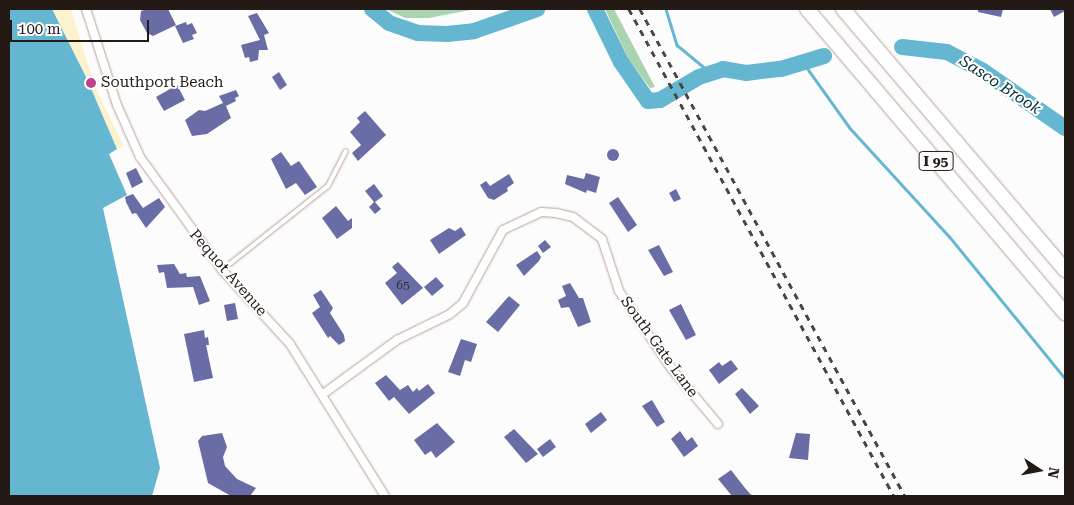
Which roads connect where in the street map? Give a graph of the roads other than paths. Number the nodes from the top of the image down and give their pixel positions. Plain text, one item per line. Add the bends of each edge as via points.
1 (86, 9) edge
2 (807, 9) edge
3 (843, 9) edge
4 (346, 151) dead end
5 (222, 270) junction
6 (1065, 270) edge
7 (1065, 313) edge
8 (323, 394) junction
9 (718, 424) dead end
10 (385, 496) edge

1 - 5 street, Pequot Avenue via 129,137 181,217
2 - 7 highway, I 95
3 - 6 highway, I 95
4 - 5 lane via 328,186
5 - 8 street, Pequot Avenue via 290,344
8 - 9 street, South Gate Lane via 397,340 450,314 463,303 503,230 541,212 556,213 573,217 602,239 623,297 671,368
8 - 10 street, Pequot Avenue

